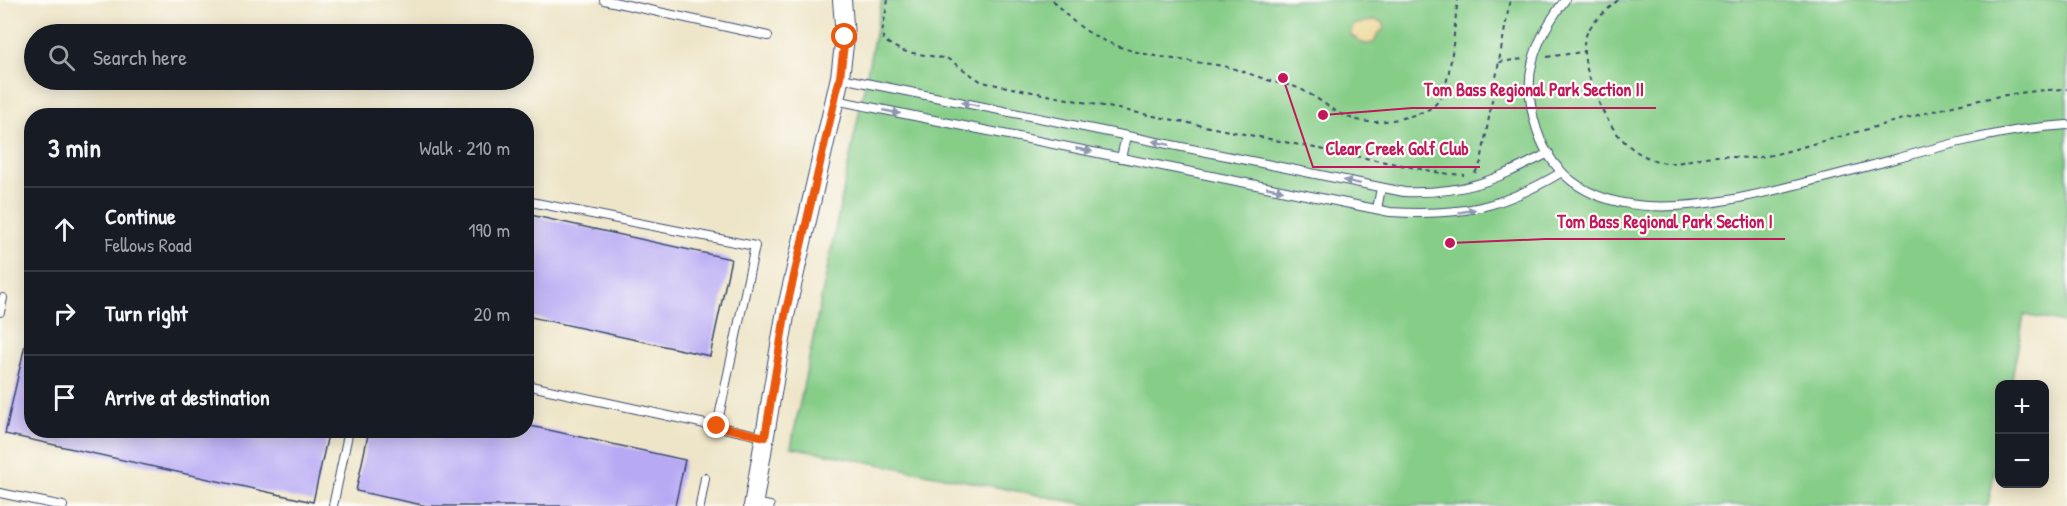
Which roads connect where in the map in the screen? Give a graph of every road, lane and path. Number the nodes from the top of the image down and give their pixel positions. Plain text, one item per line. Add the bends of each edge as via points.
1 (604, 0) edge
2 (842, 0) edge
3 (888, 0) edge
4 (1053, 0) edge
5 (1458, 0) edge
6 (1510, 0) edge
7 (1565, 0) edge
8 (1618, 0) edge
9 (768, 36) dead end
10 (840, 77) junction
11 (2067, 89) edge
12 (835, 100) junction
13 (2067, 125) edge
14 (1126, 136) junction
15 (1549, 153) junction
16 (1120, 158) junction
17 (1562, 172) junction
18 (1381, 188) junction
19 (534, 203) edge
20 (1377, 209) junction
21 (3, 298) dead end
22 (0, 312) edge
23 (534, 388) edge
24 (717, 426) junction
25 (765, 437) junction
26 (347, 438) edge
27 (705, 478) dead end
28 (0, 493) edge
29 (759, 505) edge
30 (63, 506) edge
31 (333, 506) edge
32 (700, 506) edge

1 - 9 lane
2 - 10 street via 845,37
3 - 6 path via 884,41 902,51 948,59 982,82 1472,175 1481,162
4 - 5 path via 1068,19 1127,51 1240,70 1300,89 1336,114 1383,122 1431,108 1440,98
7 - 15 lane via 1546,24 1535,48 1528,90 1531,111
8 - 11 path via 1583,39 1582,52 1605,117 1639,154 1662,163 1685,163 1714,156 1763,156 1995,97
10 - 12 street
14 -> 10 lane
12 -> 16 lane
12 - 25 street via 785,315
13 - 17 lane via 1964,141 1720,204 1626,204 1581,187
14 - 16 lane
18 -> 14 lane
15 - 17 lane
15 - 18 lane via 1498,178 1459,190 1432,193
16 -> 20 lane
20 -> 17 lane via 1468,212
18 - 20 lane
19 - 24 lane via 755,246
21 - 22 lane
23 - 24 lane
24 - 25 lane
25 - 29 street
26 - 31 lane
27 - 32 lane
28 - 30 lane

